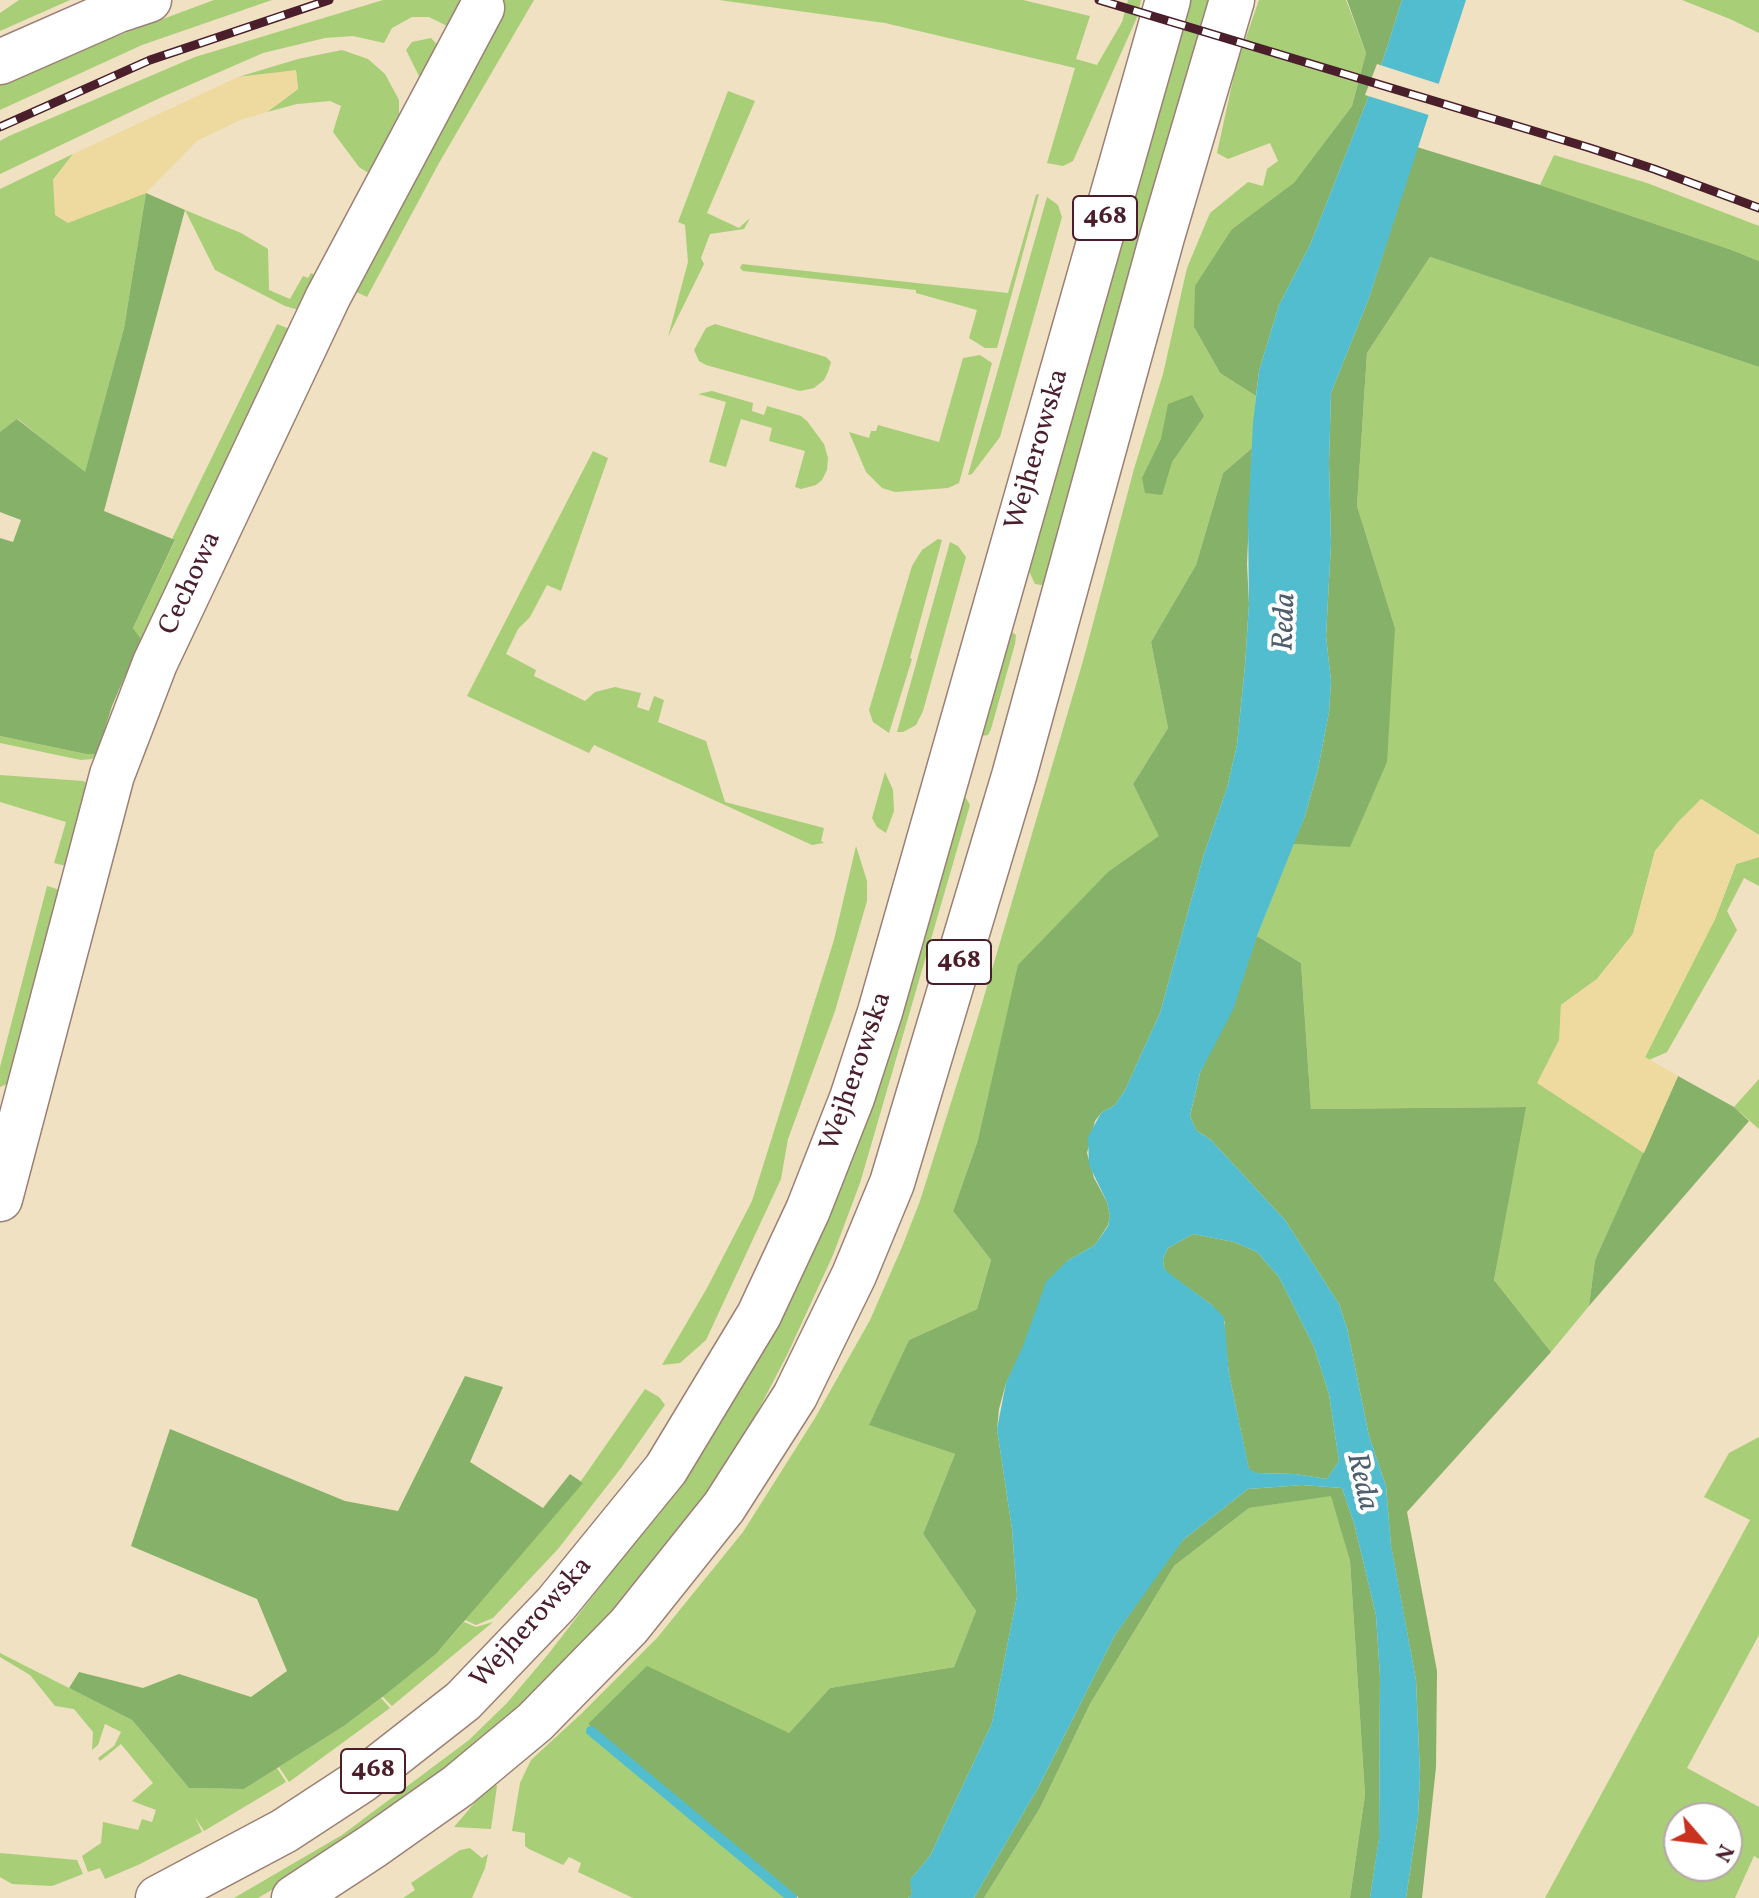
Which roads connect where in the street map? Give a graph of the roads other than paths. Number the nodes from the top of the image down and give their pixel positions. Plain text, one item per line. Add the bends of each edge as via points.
1 (149, 0) edge
2 (1168, 0) edge
3 (1232, 0) edge
4 (482, 8) dead end
5 (0, 62) edge
6 (0, 1199) edge
7 (158, 1898) edge
8 (294, 1898) edge

1 - 5 main road
2 - 7 main road, Wejherowska / 468 via 880,1012 808,1210 759,1315 666,1469 556,1604 463,1701 362,1780 284,1831
3 - 8 main road, 468 via 1014,776 892,1183 795,1396 724,1507 629,1626 535,1722 458,1786
4 - 6 main road, Cechowa via 328,297 155,663 112,775

